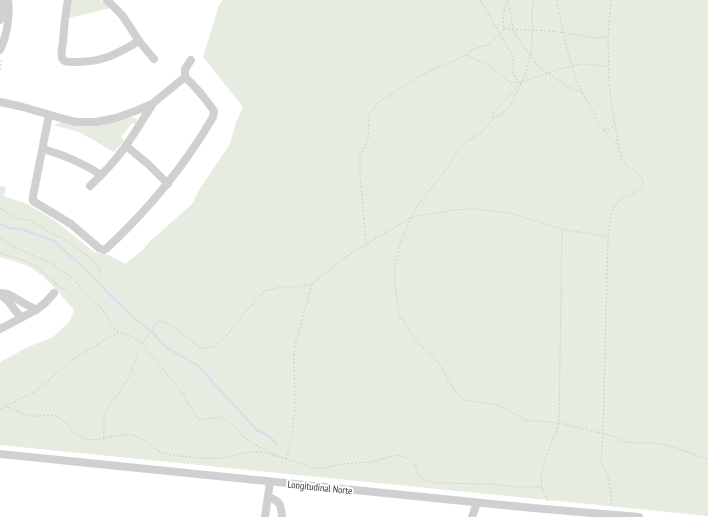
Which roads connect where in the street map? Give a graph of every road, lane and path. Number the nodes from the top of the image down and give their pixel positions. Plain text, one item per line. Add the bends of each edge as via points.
1 (5, 0) edge
2 (8, 0) edge
3 (68, 0) edge
4 (107, 0) edge
5 (480, 0) edge
6 (507, 0) edge
7 (534, 0) edge
8 (557, 0) edge
9 (611, 0) edge
10 (0, 20) edge
11 (504, 29) junction
12 (513, 29) junction
13 (532, 30) junction
14 (501, 33) junction
15 (563, 34) junction
16 (608, 37) junction
17 (139, 41) junction
18 (0, 50) edge
19 (466, 55) junction
20 (530, 55) junction
21 (154, 59) dead end
22 (191, 60) dead end
23 (571, 66) junction
24 (608, 67) junction
25 (547, 74) junction
26 (184, 77) junction
27 (522, 82) junction
28 (582, 92) junction
29 (0, 102) edge
30 (152, 104) junction
31 (130, 113) junction
32 (50, 116) junction
33 (492, 118) junction
34 (139, 124) junction
35 (615, 125) junction
36 (604, 130) junction
37 (618, 145) junction
38 (126, 146) junction
39 (43, 149) junction
40 (101, 176) junction
41 (168, 184) junction
42 (90, 186) dead end
43 (0, 208) edge
44 (411, 217) junction
45 (562, 229) junction
46 (608, 237) junction
47 (0, 238) edge
48 (366, 245) junction
49 (0, 253) edge
50 (98, 277) dead end
51 (313, 283) junction
52 (56, 284) junction
53 (54, 293) joint
54 (0, 294) edge
55 (73, 297) dead end
56 (36, 310) junction
57 (21, 318) junction
58 (0, 329) edge
59 (119, 332) junction
60 (142, 344) junction
61 (137, 356) dead end
62 (5, 406) junction
63 (0, 409) edge
64 (559, 423) junction
65 (604, 434) junction
66 (104, 439) junction
67 (0, 454) edge
68 (281, 457) junction
69 (286, 459) junction
70 (708, 459) edge
71 (270, 482) junction
72 (542, 487) junction
73 (268, 497) junction
74 (477, 503) junction
75 (545, 509) junction
76 (612, 516) edge
77 (265, 517) edge
78 (282, 517) edge
79 (472, 517) edge
80 (639, 517) edge

1 - 10 street
2 - 18 street via 6,32
3 - 17 street via 62,49 64,61 86,62 107,58
4 - 17 street
5 - 14 path
6 - 11 path
6 - 12 path
7 - 13 path
8 - 15 path
9 - 16 path
11 - 12 path
11 - 14 path
12 - 13 path
12 - 20 path
13 - 15 path
13 - 20 path
14 - 19 path via 490,44 473,49
14 - 27 path via 513,58 515,77
15 - 16 path
15 - 23 path
16 - 24 path
17 - 21 street
19 - 27 path via 488,65 508,82
19 - 48 path via 422,75 380,102 369,115 368,139 360,155
20 - 25 path
20 - 27 path
22 - 26 street
23 - 24 path via 585,64
23 - 25 path
23 - 28 path
24 - 35 path
25 - 27 path
25 - 28 path
26 - 30 street
26 - 41 street via 196,87 214,111 194,148
27 - 33 path
27 - 33 path via 510,106 502,114
28 - 36 path
29 - 32 street
30 - 31 street
30 - 34 street
31 - 32 street via 96,122 76,122
31 - 34 street via 140,117
32 - 39 street
33 - 44 path via 482,132 459,148
34 - 38 street
35 - 36 path
35 - 37 path
36 - 37 path
37 - 46 path via 625,164 641,176 643,182 642,188 621,198 616,205 611,214
38 - 40 street
38 - 41 street
39 - 40 street via 73,160
39 - 41 street via 33,201 71,224 104,250 139,217
40 - 42 street
43 - 50 path via 15,218 29,220 64,239 92,258 100,270
44 - 45 path via 472,209 510,213
44 - 48 path
44 - 64 path via 400,244 395,267 395,286 399,314 415,340 437,360 456,393 464,400 498,404 524,420
45 - 46 path
45 - 64 path
46 - 65 path
47 - 59 path via 52,264 72,278
48 - 51 path via 344,258
49 - 52 path via 29,262
51 - 60 path via 265,291 214,347 204,349 178,330 160,321 155,324
51 - 69 path via 295,346 295,408
52 - 53 path
52 - 55 path
53 - 56 street
54 - 56 street via 8,294
54 - 57 street via 10,302
56 - 57 street
57 - 58 street
59 - 60 path via 135,338
59 - 62 path via 73,359 34,392
60 - 68 path via 181,391 197,418 226,419 253,444
61 - 66 path via 130,375 104,417
62 - 63 path
62 - 66 path via 29,416 48,415 58,418 76,435 86,439
64 - 65 path
64 - 72 path via 543,466
65 - 70 path via 628,443 664,445
65 - 76 path via 601,462 611,490
66 - 68 path via 136,436 162,452 173,455 221,458 262,452
67 - 71 street, Longitudinal Norte
68 - 69 path
69 - 72 path via 317,469 372,462 398,455 410,459 424,480 437,484
71 - 73 street
71 - 74 street, Longitudinal Norte
72 - 75 path via 548,501
73 - 77 street
73 - 78 street via 280,504
74 - 75 street, Longitudinal Norte
74 - 79 street
75 - 76 street, Longitudinal Norte
76 - 80 street, Longitudinal Norte

